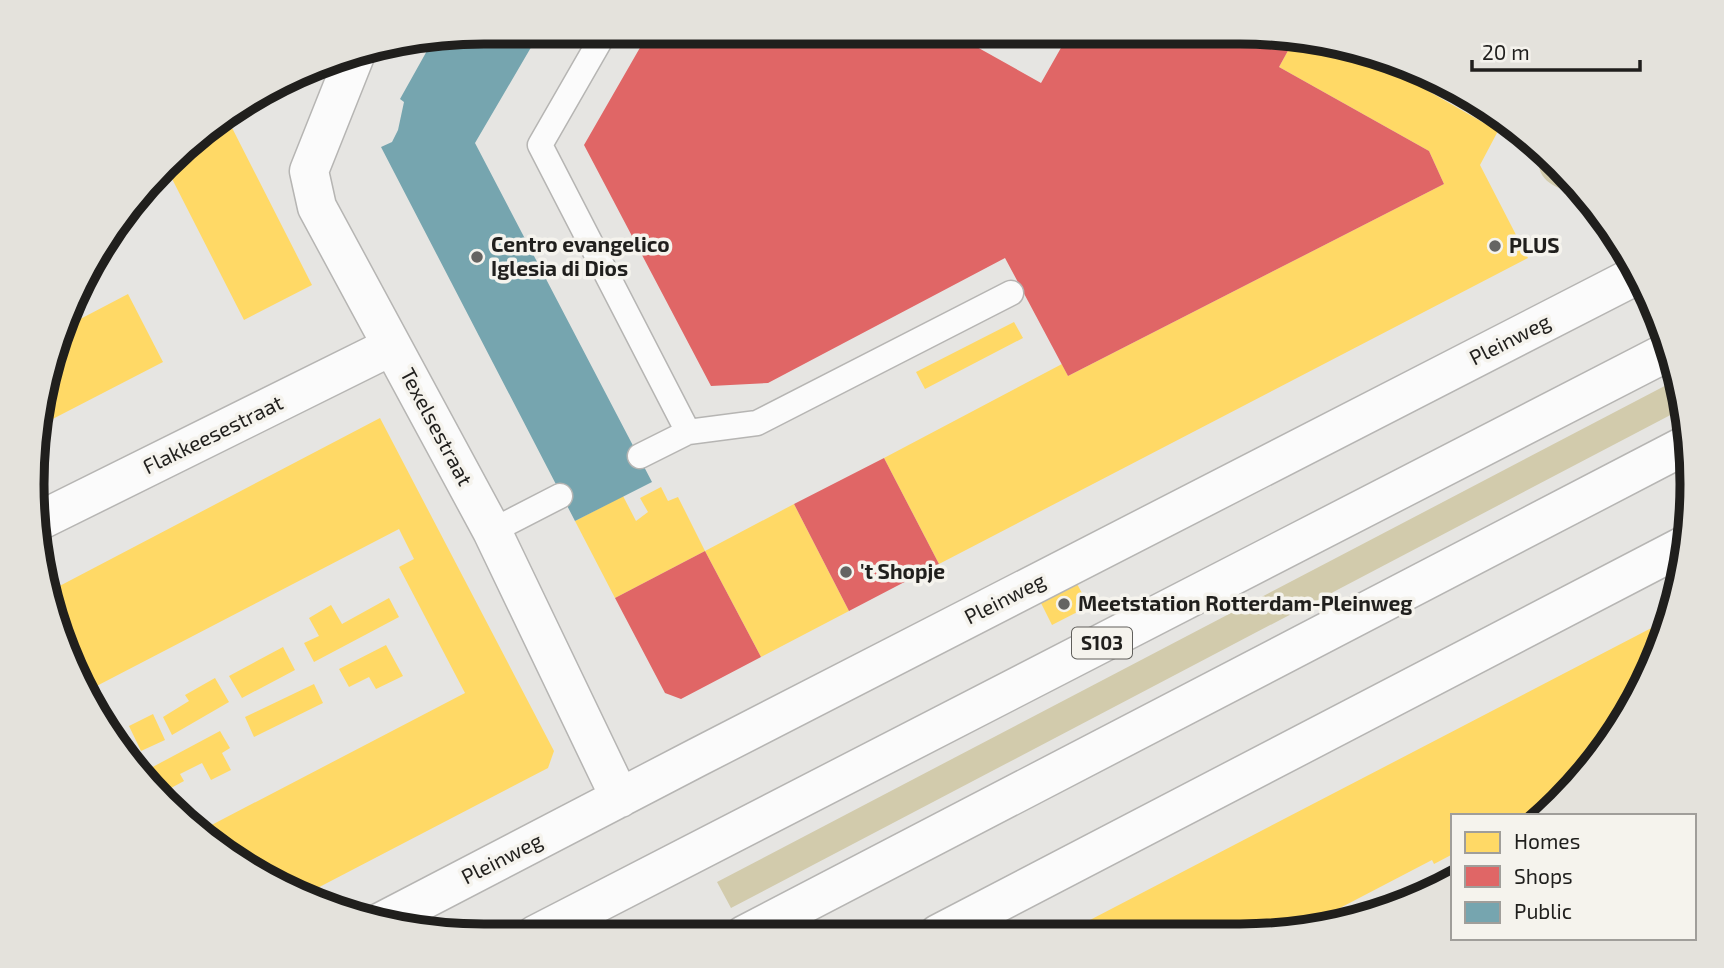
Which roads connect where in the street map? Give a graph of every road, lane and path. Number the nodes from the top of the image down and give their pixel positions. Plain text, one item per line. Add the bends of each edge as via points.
1 (598, 44) edge
2 (352, 64) edge
3 (1629, 279) edge
4 (1011, 293) dead end
5 (391, 346) junction
6 (1661, 355) edge
7 (688, 432) junction
8 (1678, 449) edge
9 (640, 456) dead end
10 (560, 496) dead end
11 (46, 518) edge
12 (492, 531) junction
13 (1675, 550) edge
14 (620, 798) junction
15 (394, 915) edge
16 (555, 924) edge
17 (763, 924) edge
18 (957, 924) edge

1 - 7 lane via 540,145
2 - 5 street, Texelsestraat via 309,171 317,207
3 - 14 street, Pleinweg
4 - 7 lane via 757,423
5 - 11 street, Flakkeesestraat
5 - 12 street, Texelsestraat
6 - 16 street, S103
7 - 9 lane
8 - 17 street
10 - 12 lane
12 - 14 street, Texelsestraat
13 - 18 street
14 - 15 street, Pleinweg

